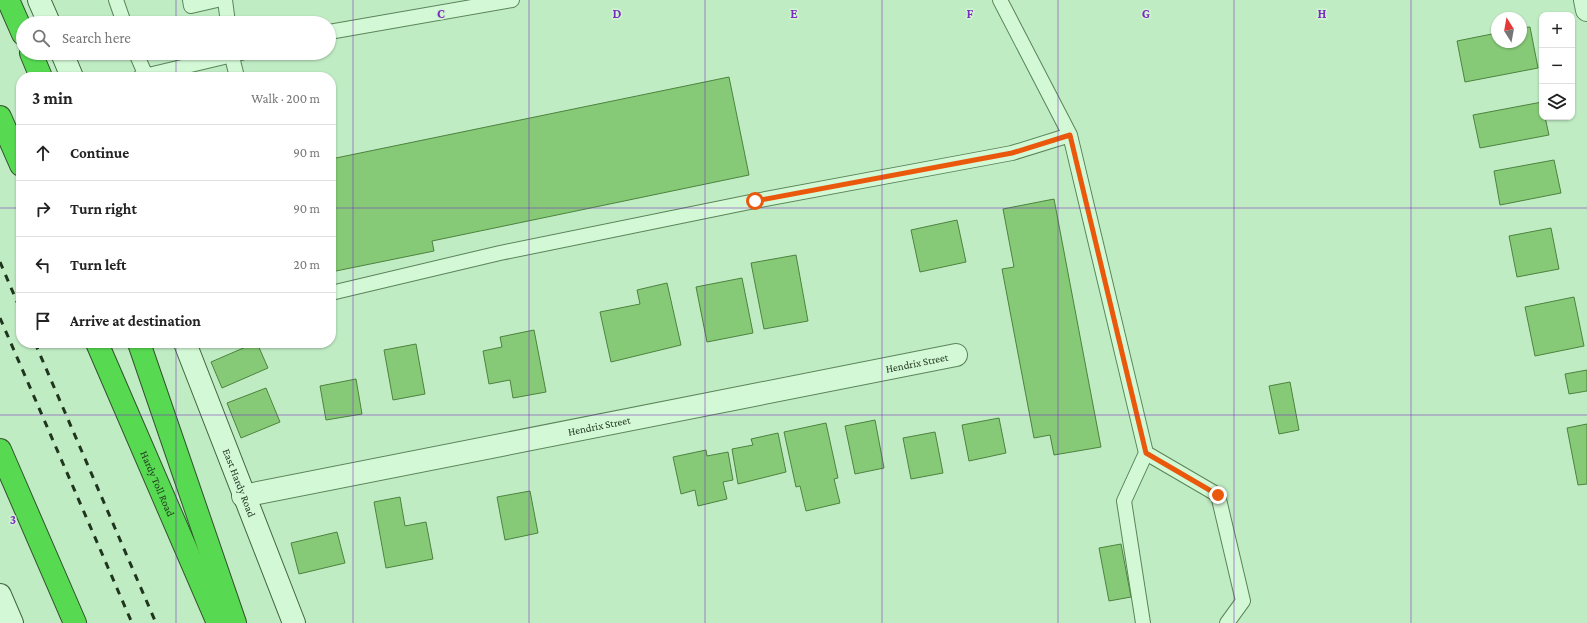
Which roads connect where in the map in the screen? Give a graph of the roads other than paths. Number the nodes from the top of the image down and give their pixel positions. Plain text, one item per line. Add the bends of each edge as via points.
1 (8, 0) edge
2 (39, 0) edge
3 (116, 0) edge
4 (190, 0) edge
5 (217, 0) edge
6 (225, 0) edge
7 (512, 0) edge
8 (1000, 0) edge
9 (1585, 0) edge
10 (1587, 10) edge
11 (46, 16) edge
12 (122, 16) edge
13 (227, 16) edge
14 (16, 18) edge
15 (336, 31) edge
16 (34, 60) edge
17 (65, 60) edge
18 (138, 60) edge
19 (210, 60) edge
20 (236, 60) edge
21 (39, 72) edge
22 (70, 72) edge
23 (142, 72) edge
24 (160, 72) edge
25 (237, 72) edge
26 (0, 116) edge
27 (1070, 135) junction
28 (16, 153) edge
29 (336, 292) edge
30 (99, 348) edge
31 (141, 348) edge
32 (187, 348) edge
33 (956, 355) dead end
34 (0, 450) edge
35 (1146, 453) junction
36 (243, 496) junction
37 (0, 595) edge
38 (12, 623) edge
39 (75, 623) edge
40 (218, 623) edge
41 (236, 623) edge
42 (294, 623) edge
43 (1142, 623) edge
44 (1227, 623) edge

1 - 14 highway
2 - 11 street
3 - 12 lane
4 - 5 lane via 191,6
6 - 13 lane
7 - 15 lane
8 - 27 lane
9 - 10 street
16 - 21 highway
17 - 22 street
18 - 23 lane
19 - 24 lane
20 - 25 lane
26 - 28 highway
27 - 29 lane via 1012,153 523,248
27 - 35 lane
30 - 40 highway, Hardy Toll Road
31 - 41 highway
32 - 36 street, East Hardy Road
33 - 36 street, Hendrix Street
34 - 39 highway
35 - 43 lane via 1124,501
35 - 44 lane via 1218,495 1243,602
36 - 42 street, East Hardy Road
37 - 38 street

